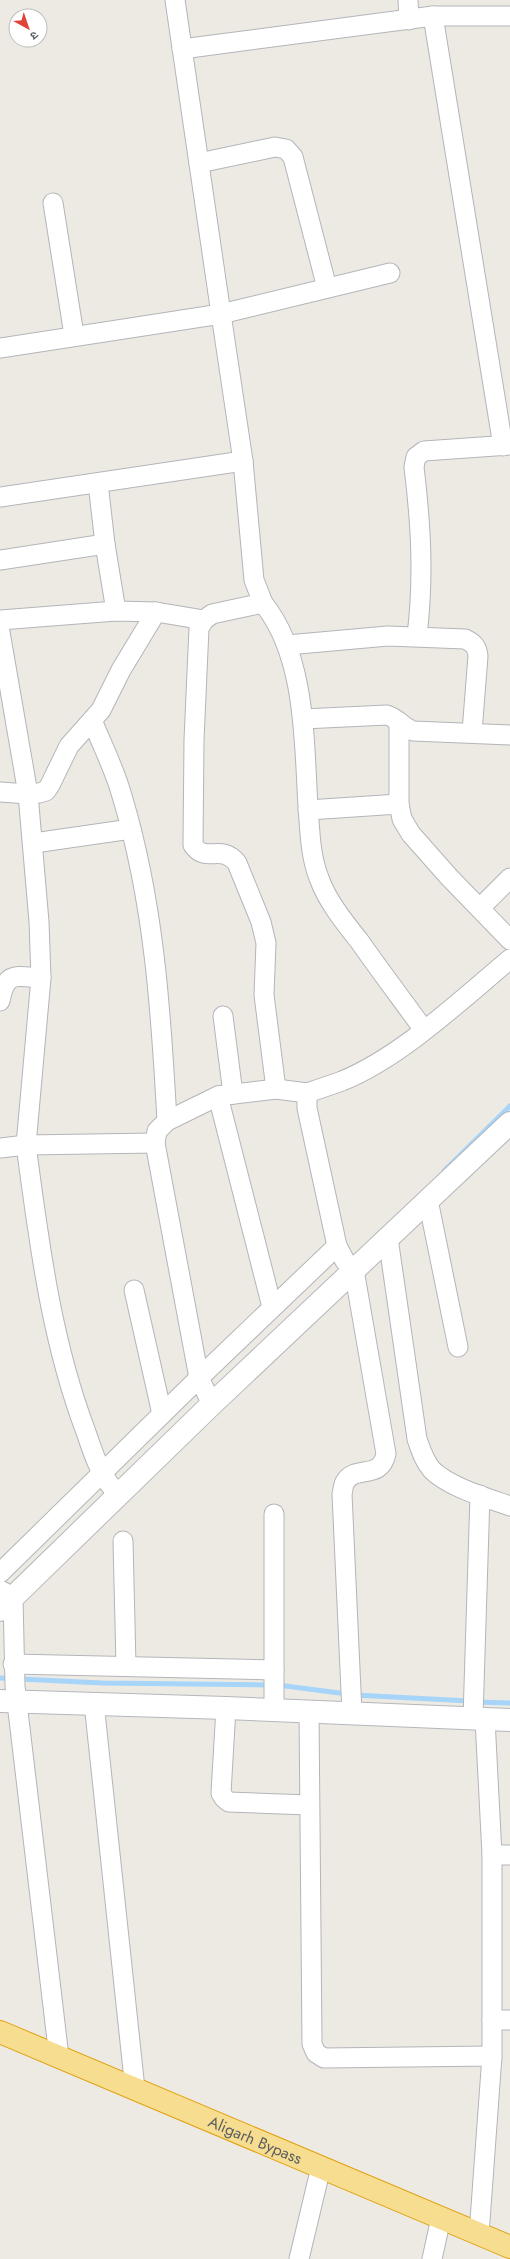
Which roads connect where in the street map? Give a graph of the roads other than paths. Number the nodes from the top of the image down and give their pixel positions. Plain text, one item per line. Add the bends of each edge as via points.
1 (175, 0) edge
2 (408, 0) edge
3 (433, 16) junction
4 (510, 16) edge
5 (409, 20) junction
6 (182, 49) junction
7 (199, 163) junction
8 (53, 203) dead end
9 (390, 272) dead end
10 (328, 288) junction
11 (220, 314) junction
12 (74, 335) junction
13 (0, 348) edge
14 (507, 445) edge
15 (243, 461) junction
16 (98, 482) junction
17 (0, 497) edge
18 (105, 544) junction
19 (0, 560) edge
20 (262, 603) junction
21 (116, 611) junction
22 (156, 612) junction
23 (0, 620) edge
24 (204, 620) junction
25 (0, 632) edge
26 (417, 636) junction
27 (286, 645) junction
28 (302, 719) junction
29 (92, 720) junction
30 (400, 722) junction
31 (472, 732) junction
32 (510, 734) edge
33 (0, 792) edge
34 (28, 794) junction
35 (399, 804) junction
36 (308, 810) junction
37 (131, 829) junction
38 (34, 843) junction
39 (510, 878) edge
40 (480, 908) junction
41 (510, 940) edge
42 (510, 959) edge
43 (41, 978) junction
44 (0, 1001) edge
45 (223, 1016) dead end
46 (424, 1030) junction
47 (276, 1088) junction
48 (307, 1093) junction
49 (226, 1095) junction
50 (167, 1121) junction
51 (510, 1123) edge
52 (155, 1143) junction
53 (26, 1145) junction
54 (0, 1148) edge
55 (428, 1200) junction
56 (388, 1238) junction
57 (344, 1257) junction
58 (134, 1290) dead end
59 (272, 1307) junction
60 (458, 1347) dead end
61 (199, 1378) junction
62 (212, 1404) junction
63 (162, 1414) junction
64 (110, 1485) junction
65 (480, 1495) junction
66 (510, 1506) edge
67 (274, 1514) dead end
68 (123, 1541) dead end
69 (0, 1573) edge
70 (5, 1598) edge
71 (126, 1666) junction
72 (12, 1685) edge
73 (274, 1690) junction
74 (352, 1701) junction
75 (94, 1703) junction
76 (226, 1708) junction
77 (477, 1711) junction
78 (309, 1712) junction
79 (510, 1720) edge
80 (309, 1805) junction
81 (501, 1855) edge
82 (501, 2020) edge
83 (0, 2032) edge
84 (492, 2056) junction
85 (59, 2057) junction
86 (135, 2089) junction
87 (321, 2167) junction
88 (441, 2218) junction
89 (479, 2234) junction
90 (510, 2247) edge
91 (299, 2259) edge
92 (432, 2259) edge

1 - 6 street
2 - 5 street
3 - 4 street
3 - 5 street
3 - 14 street
5 - 6 street
6 - 7 street
7 - 10 street via 275,147 286,149 293,157
7 - 11 street
8 - 12 street
9 - 10 street
10 - 11 street
11 - 12 street
11 - 15 street
12 - 13 street
14 - 26 street via 424,451 416,457 414,466 422,553 422,596
15 - 16 street
15 - 20 street via 254,580
16 - 17 street
16 - 18 street
18 - 19 street
18 - 21 street
20 - 24 street via 212,614
20 - 27 street via 274,618
21 - 22 street
21 - 23 street
22 - 24 street
22 - 29 street via 104,704
24 - 47 street via 199,628 193,844 204,854 223,853 232,856 261,922 266,943 264,995
25 - 34 street
26 - 27 street via 344,639
26 - 31 street via 465,639 473,643 477,649
27 - 28 street
28 - 30 street via 387,714
28 - 36 street
29 - 34 street via 69,746 46,791
29 - 37 street via 122,794
30 - 31 street via 413,731
30 - 35 street
31 - 32 street
33 - 34 street
34 - 38 street
35 - 36 street
35 - 40 street via 402,819 411,834 448,877
36 - 46 street via 310,844 319,879 339,915
37 - 38 street
37 - 50 street via 144,880 154,946
38 - 43 street
39 - 40 street
40 - 41 street
42 - 46 street
43 - 44 street via 14,976 7,980 3,987
43 - 53 street
45 - 49 street
46 - 48 street via 385,1057 343,1080
47 - 48 street
47 - 49 street
48 - 57 street via 307,1108
49 - 50 street
49 - 59 street
50 - 52 street via 157,1130
51 - 55 street
52 - 53 street
52 - 61 street
53 - 54 street
53 - 64 street via 40,1247 57,1335 77,1408
55 - 56 street
55 - 60 street
56 - 57 street
56 - 65 street via 417,1439 423,1456 442,1478
57 - 59 street
57 - 62 street
57 - 74 street via 386,1454 384,1463 376,1470 355,1474 345,1482 342,1494
58 - 63 street
59 - 61 street
61 - 62 street
61 - 63 street
62 - 64 street
63 - 64 street
64 - 69 street
64 - 70 street
65 - 66 street
65 - 77 street
67 - 73 street
68 - 71 street
70 - 72 street
71 - 72 street
71 - 73 street
72 - 75 street
72 - 85 street
73 - 76 street
73 - 78 street
74 - 77 street
74 - 78 street
75 - 76 street
75 - 86 street
76 - 80 street via 221,1793 224,1798 229,1802
77 - 79 street
77 - 81 street
78 - 80 street
80 - 84 street via 312,2044 316,2053 324,2058
81 - 82 street
82 - 84 street
83 - 85 highway, Aligarh Bypass
84 - 89 street
85 - 86 highway, Aligarh Bypass
86 - 87 highway, Aligarh Bypass
87 - 88 highway, Aligarh Bypass
87 - 91 street
88 - 89 highway, Aligarh Bypass
88 - 92 street
89 - 90 highway, Aligarh Bypass

